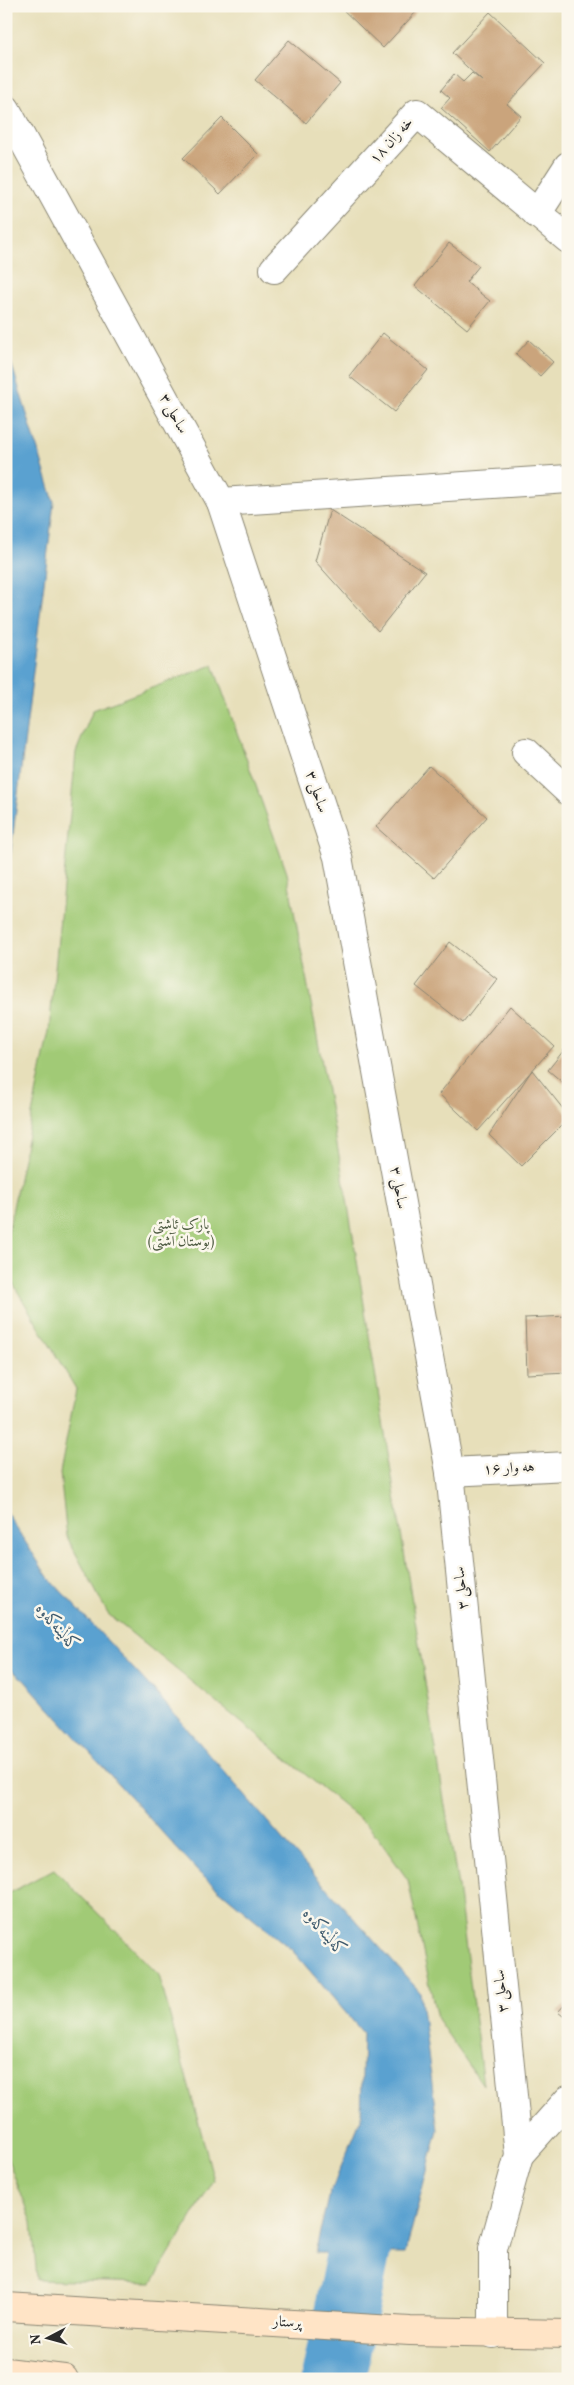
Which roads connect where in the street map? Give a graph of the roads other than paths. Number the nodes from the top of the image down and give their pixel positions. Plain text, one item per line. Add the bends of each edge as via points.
1 (6, 109) edge
2 (568, 166) edge
3 (537, 214) junction
4 (568, 239) edge
5 (274, 269) dead end
6 (568, 479) edge
7 (221, 502) junction
8 (526, 752) dead end
9 (568, 791) edge
10 (568, 1466) edge
11 (450, 1472) junction
12 (568, 2100) edge
13 (518, 2154) junction
14 (6, 2306) edge
15 (493, 2334) junction
16 (568, 2334) edge
17 (6, 2372) edge
18 (64, 2379) edge

1 - 7 street, ساحلی ۳
2 - 3 street
3 - 4 street, خه زان ۱۸
3 - 5 street, خه زان ۱۸ via 417,113
6 - 7 street
7 - 11 street, ساحلی ۳ via 338,856
8 - 9 street
10 - 11 street, هه وار ۱۶
11 - 13 street, ساحلی ۳
12 - 13 street
13 - 15 street, ساحلی ۳ via 493,2249
14 - 15 main road, پرستار
15 - 16 main road, پرستار
17 - 18 main road

